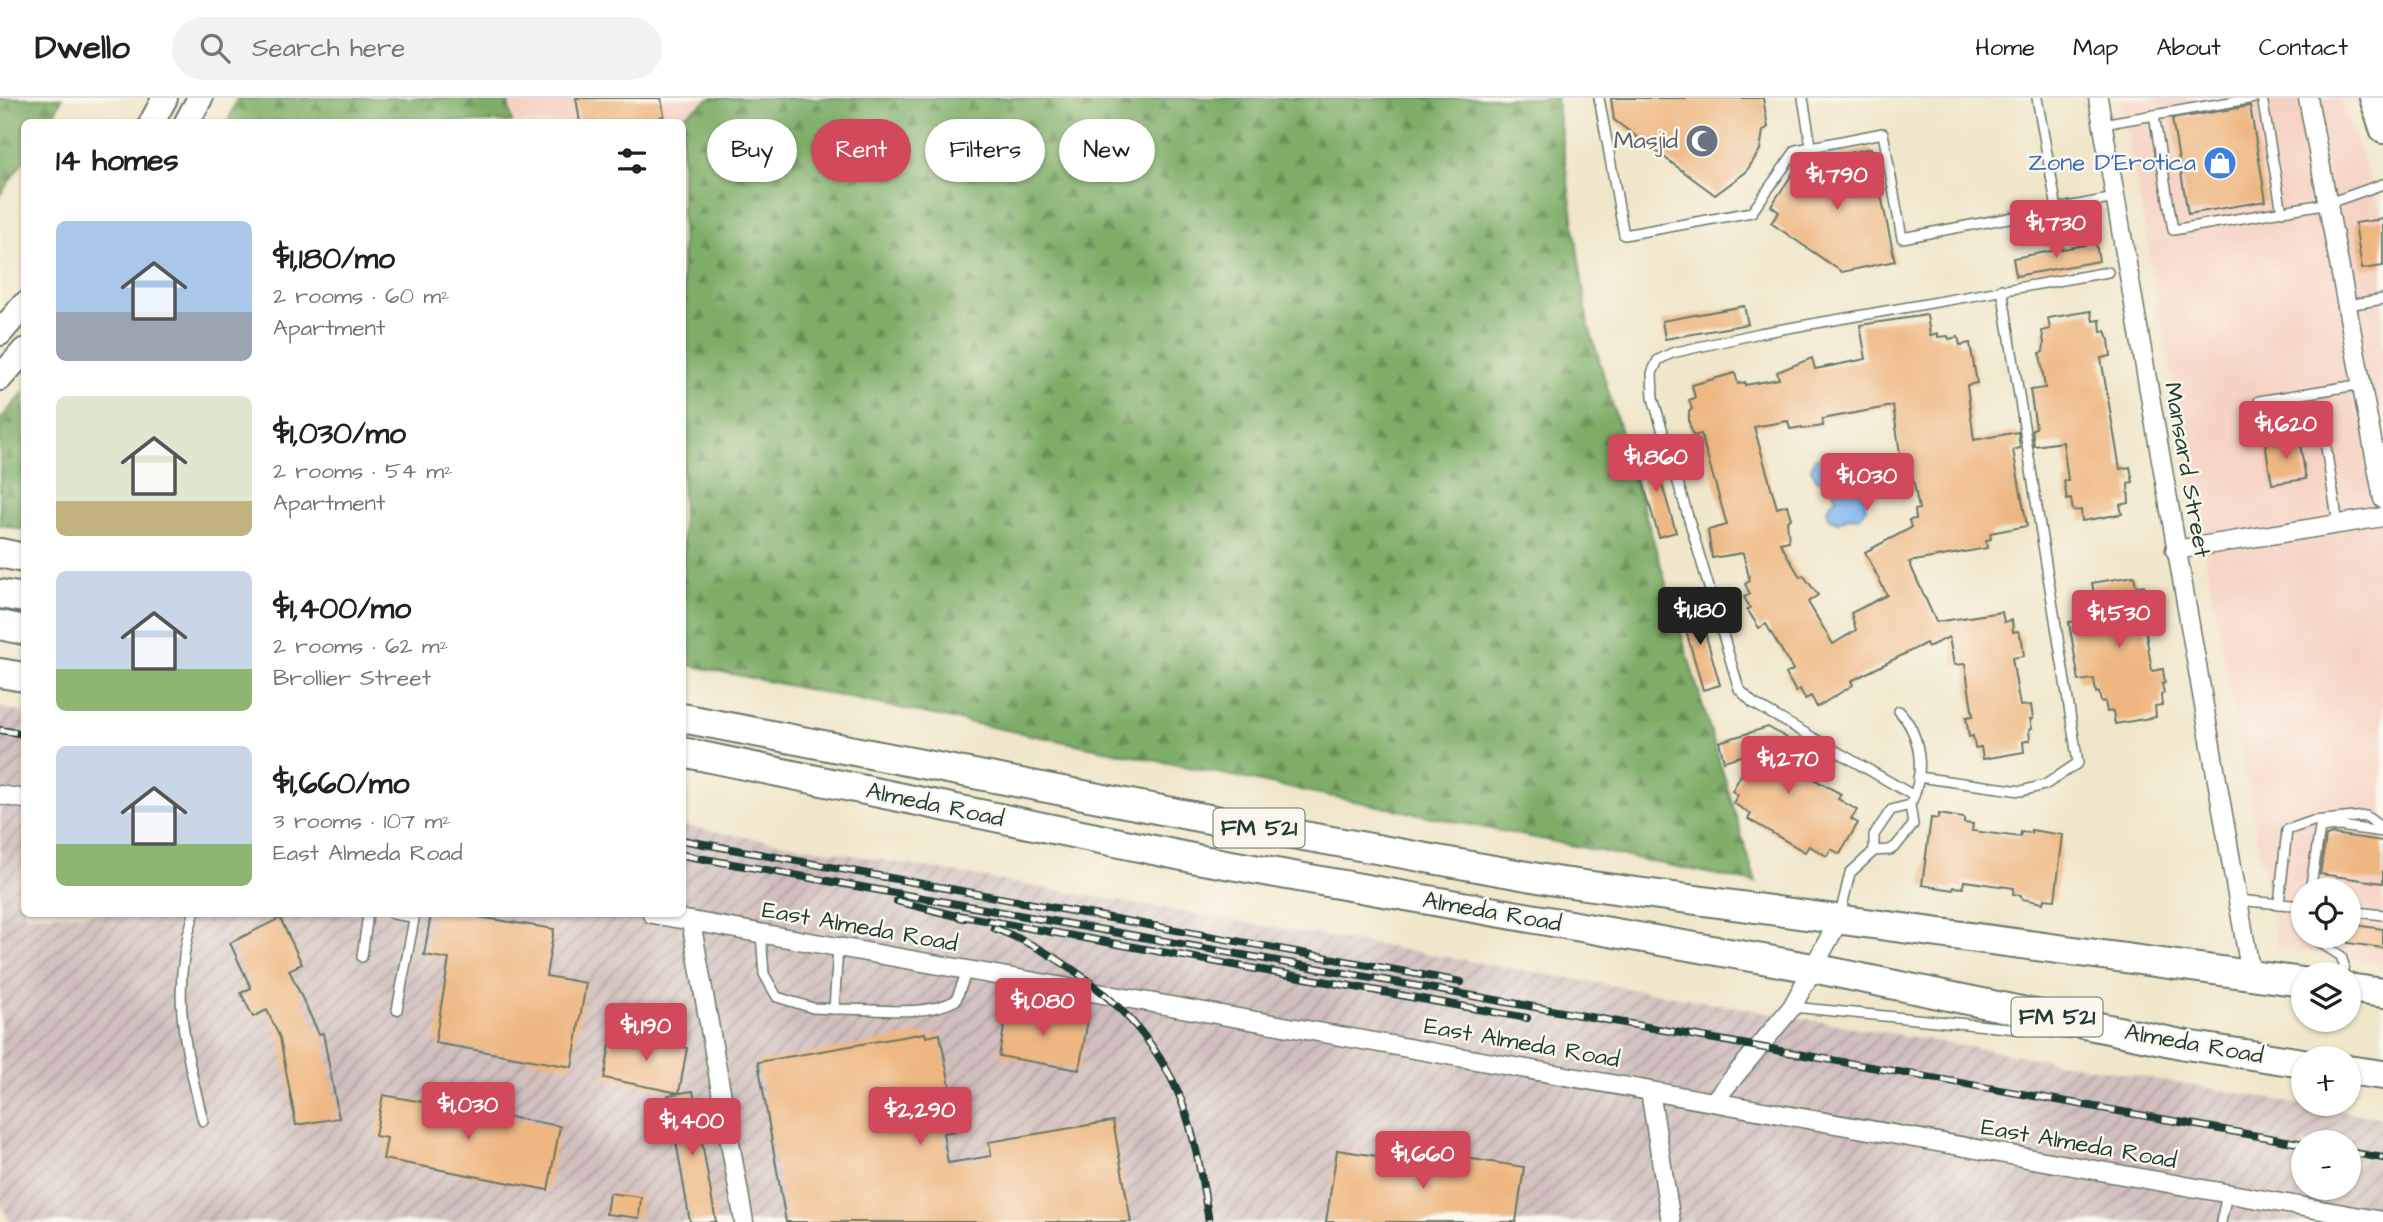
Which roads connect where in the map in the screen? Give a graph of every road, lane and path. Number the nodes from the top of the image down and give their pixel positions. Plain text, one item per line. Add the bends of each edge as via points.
1 (165, 98) edge
2 (200, 98) edge
3 (1599, 98) edge
4 (1803, 98) edge
5 (2037, 98) edge
6 (2098, 98) edge
7 (2254, 98) edge
8 (2262, 98) edge
9 (2308, 98) edge
10 (2372, 98) edge
11 (2154, 115) junction
12 (154, 119) edge
13 (189, 119) edge
14 (2102, 124) junction
15 (2383, 131) edge
16 (1811, 146) junction
17 (2383, 184) edge
18 (2115, 198) junction
19 (2329, 204) junction
20 (2057, 209) junction
21 (2282, 212) junction
22 (2108, 272) dead end
23 (2002, 289) junction
24 (2383, 299) edge
25 (2348, 305) junction
26 (21, 308) edge
27 (0, 333) edge
28 (21, 354) edge
29 (0, 378) edge
30 (2363, 384) junction
31 (2259, 401) dead end
32 (2322, 422) dead end
33 (2377, 429) edge
34 (2383, 499) edge
35 (2383, 517) edge
36 (2338, 524) junction
37 (2175, 550) junction
38 (0, 553) edge
39 (21, 557) edge
40 (0, 625) edge
41 (21, 629) edge
42 (0, 673) edge
43 (21, 676) edge
44 (1899, 711) dead end
45 (686, 713) edge
46 (686, 719) edge
47 (736, 728) junction
48 (686, 753) edge
49 (686, 769) edge
50 (1918, 777) junction
51 (803, 778) junction
52 (0, 795) edge
53 (21, 798) edge
54 (1912, 800) junction
55 (2383, 831) edge
56 (1874, 851) junction
57 (2312, 878) edge
58 (2235, 900) junction
59 (2279, 904) junction
60 (2291, 905) edge
61 (2361, 912) edge
62 (2383, 915) edge
63 (193, 917) edge
64 (369, 917) edge
65 (414, 917) edge
66 (669, 917) edge
67 (1839, 920) junction
68 (691, 921) junction
69 (761, 934) junction
70 (838, 948) junction
71 (2328, 948) edge
72 (362, 957) dead end
73 (2343, 962) edge
74 (1813, 968) junction
75 (967, 971) junction
76 (2251, 975) junction
77 (2291, 980) edge
78 (2361, 990) edge
79 (2383, 993) edge
80 (1792, 1007) junction
81 (834, 1009) junction
82 (397, 1010) dead end
83 (2186, 1045) junction
84 (2291, 1061) edge
85 (2361, 1072) edge
86 (2383, 1075) edge
87 (1650, 1091) junction
88 (1713, 1102) junction
89 (203, 1121) dead end
90 (2227, 1194) junction
91 (2383, 1221) edge
92 (744, 1222) edge
93 (1671, 1222) edge
94 (2221, 1222) edge

1 - 12 main road
2 - 13 main road
3 - 16 lane via 1624,234 1752,212 1796,150
4 - 16 lane
5 - 20 lane
6 - 14 street, Mansard Street
7 - 11 lane
8 - 21 lane
9 - 19 street
10 - 15 main road
11 - 14 lane
11 - 21 lane via 2173,230
14 - 18 street, Mansard Street
16 - 20 lane via 1882,133 1902,237
17 - 19 lane
18 - 20 lane
18 - 37 street, Mansard Street
19 - 21 lane
19 - 25 street
22 - 23 lane
23 - 50 lane via 2078,762 2045,785 2021,791
23 - 54 lane via 1672,352 1658,360 1650,381 1740,690 1754,704
24 - 25 lane
25 - 30 street
26 - 27 main road
28 - 29 main road
30 - 31 lane
30 - 33 street
32 - 36 lane
33 - 34 street
35 - 36 street
36 - 37 street
37 - 58 street, Mansard Street
38 - 39 main road
40 - 41 main road
42 - 43 main road
44 - 50 lane via 1917,741
45 - 47 main road
46 - 47 main road, Almeda Road / FM 521
47 - 67 main road, Almeda Road / FM 521 via 1527,876
48 - 51 main road, Almeda Road / FM 521
49 - 51 main road
50 - 54 lane
51 - 74 main road, Almeda Road / FM 521 via 1197,859
52 - 53 street
54 - 56 lane via 1891,810 1874,835
54 - 56 lane via 1913,825 1905,836 1890,850
55 - 57 lane via 2320,828
55 - 59 lane via 2366,816 2313,821 2287,830
56 - 67 lane via 1848,877
58 - 59 lane
58 - 76 street, Mansard Street
59 - 60 lane
61 - 62 lane
63 - 89 lane via 180,991 181,1028
64 - 72 lane
65 - 82 lane
66 - 68 street, East Almeda Road
67 - 74 street
67 - 76 main road, Almeda Road / FM 521
68 - 69 street, East Almeda Road
68 - 92 street
69 - 70 street, East Almeda Road
69 - 81 lane via 764,974 777,997
70 - 75 street, East Almeda Road
70 - 81 lane
71 - 73 lane
74 - 80 street
74 - 83 main road, Almeda Road / FM 521
75 - 81 lane via 956,1000 944,1007
75 - 87 street, East Almeda Road
76 - 77 main road, Almeda Road / FM 521
78 - 79 main road
80 - 83 lane
80 - 88 street
83 - 84 main road, Almeda Road / FM 521
85 - 86 main road
87 - 88 street, East Almeda Road
87 - 93 street
88 - 90 street, East Almeda Road
90 - 91 street, East Almeda Road
90 - 94 lane

